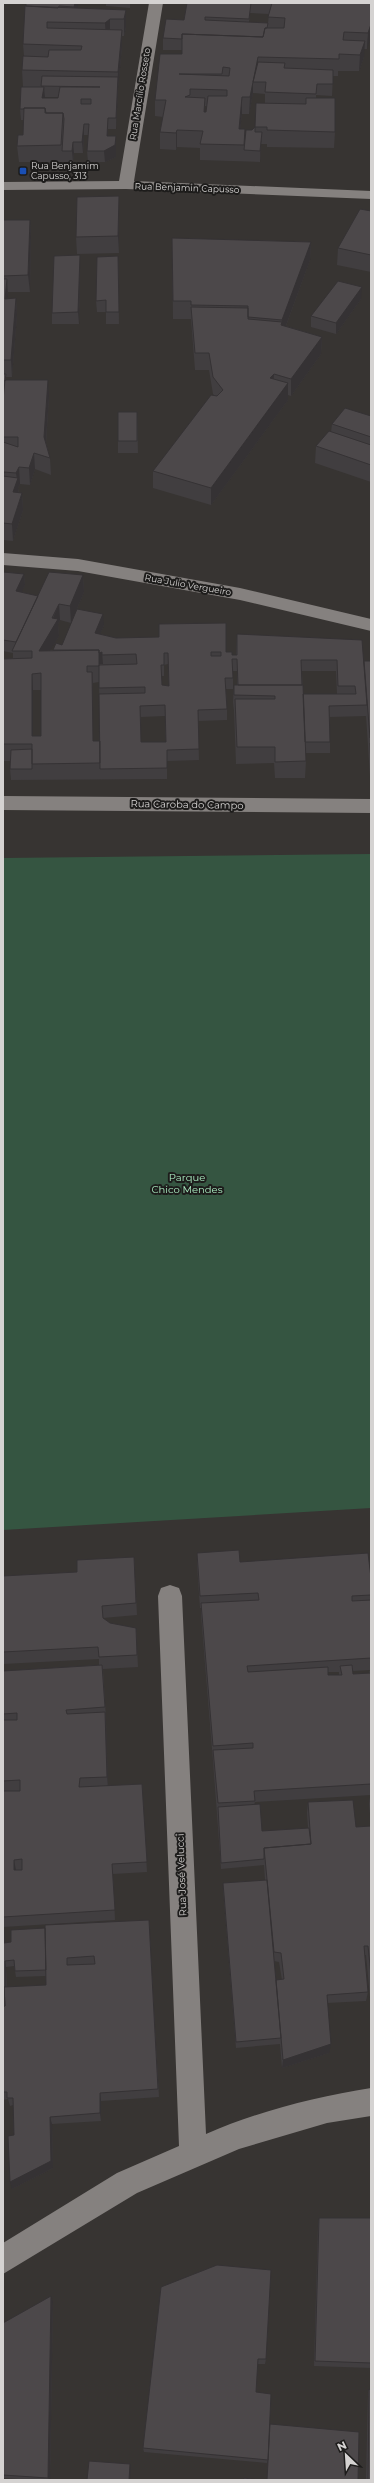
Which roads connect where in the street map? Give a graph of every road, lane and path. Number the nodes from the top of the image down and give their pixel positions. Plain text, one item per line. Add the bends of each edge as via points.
1 (156, 3) edge
2 (126, 185) junction
3 (3, 186) edge
4 (371, 195) edge
5 (3, 560) edge
6 (371, 625) edge
7 (3, 803) edge
8 (371, 806) edge
9 (170, 1596) dead end
10 (371, 2102) edge
11 (193, 2154) junction
12 (3, 2260) edge

1 - 2 street, Rua Marcílio Rosseto
2 - 3 street, Rua Benjamin Capusso
2 - 4 street, Rua Benjamin Capusso
5 - 6 street, Rua Julio Vergueiro via 78,565 240,594
7 - 8 street, Rua Caroba do Campo
9 - 11 street, Rua José Velucci
10 - 11 street via 327,2109 237,2136
11 - 12 street via 127,2183

